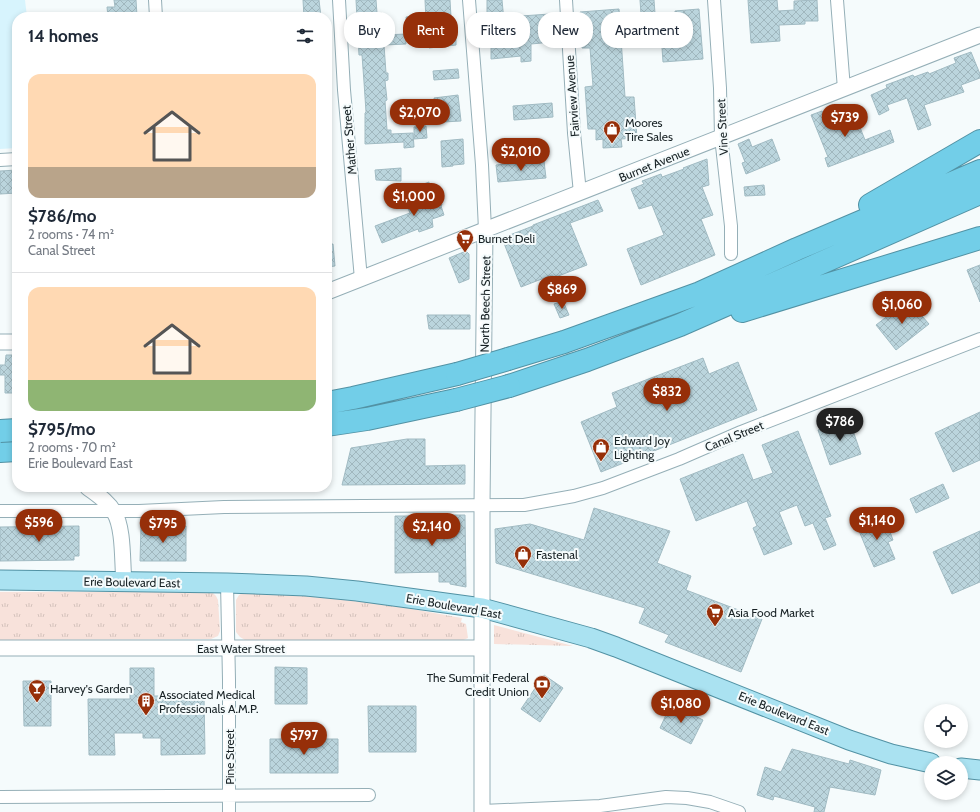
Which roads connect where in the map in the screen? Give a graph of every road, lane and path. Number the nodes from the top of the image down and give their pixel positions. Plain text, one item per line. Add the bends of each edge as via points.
1 (155, 0) edge
2 (339, 0) edge
3 (470, 0) edge
4 (566, 0) edge
5 (714, 0) edge
6 (837, 0) edge
7 (156, 12) edge
8 (980, 36) edge
9 (844, 89) junction
10 (721, 137) junction
11 (980, 141) edge
12 (12, 159) edge
13 (0, 160) edge
14 (980, 171) edge
15 (580, 193) junction
16 (980, 193) edge
17 (485, 230) junction
18 (980, 238) edge
19 (797, 249) junction
20 (731, 254) dead end
21 (361, 279) junction
22 (332, 290) edge
23 (680, 325) junction
24 (980, 339) edge
25 (0, 342) edge
26 (12, 342) edge
27 (332, 402) edge
28 (332, 424) edge
29 (0, 425) edge
30 (12, 430) edge
31 (0, 431) edge
32 (12, 433) edge
33 (12, 450) edge
34 (0, 451) edge
35 (94, 492) edge
36 (482, 505) junction
37 (0, 511) edge
38 (114, 511) junction
39 (0, 580) edge
40 (124, 582) junction
41 (227, 583) junction
42 (482, 608) junction
43 (0, 648) edge
44 (228, 648) junction
45 (482, 648) junction
46 (924, 761) edge
47 (968, 769) edge
48 (980, 770) edge
49 (369, 795) dead end
50 (229, 796) junction
51 (0, 797) edge
52 (482, 811) edge
53 (229, 812) edge
54 (739, 812) edge

1 - 7 street
2 - 21 street, Mather Street via 344,90
3 - 17 street, North Beech Street
4 - 15 street, Fairview Avenue
5 - 10 street, Vine Street
6 - 9 street
8 - 9 street, Burnet Avenue
9 - 10 street, Burnet Avenue
10 - 15 street, Burnet Avenue
10 - 20 street, Vine Street via 731,226
11 - 19 highway
12 - 13 street
14 - 19 highway
15 - 17 street, Burnet Avenue
16 - 23 highway
17 - 21 street, Burnet Avenue
17 - 36 street, North Beech Street
18 - 23 highway via 752,308
19 - 27 highway, bridge via 700,293 564,342 458,374
21 - 22 street, Burnet Avenue
23 - 28 highway, bridge via 509,386 456,400
24 - 36 street, Canal Street via 603,488 524,505
25 - 26 street
29 - 32 street
30 - 31 highway, bridge
33 - 34 highway
35 - 38 street
36 - 38 street, Canal Street via 224,507
36 - 42 street, North Beech Street
37 - 38 street, Canal Street
38 - 40 street via 120,529
39 - 40 main road, Erie Boulevard East
40 - 41 main road, Erie Boulevard East
41 - 42 main road, Erie Boulevard East via 306,586
41 - 44 street, Pine Street
42 - 45 street, North Beech Street
42 - 46 main road, Erie Boulevard East via 591,638 849,740
43 - 44 street, East Water Street
44 - 45 street, East Water Street
44 - 50 street, Pine Street
45 - 52 street, North Beech Street
47 - 48 main road
49 - 50 street
50 - 51 street
50 - 53 street, Pine Street
52 - 54 street via 600,806 666,797 710,802

